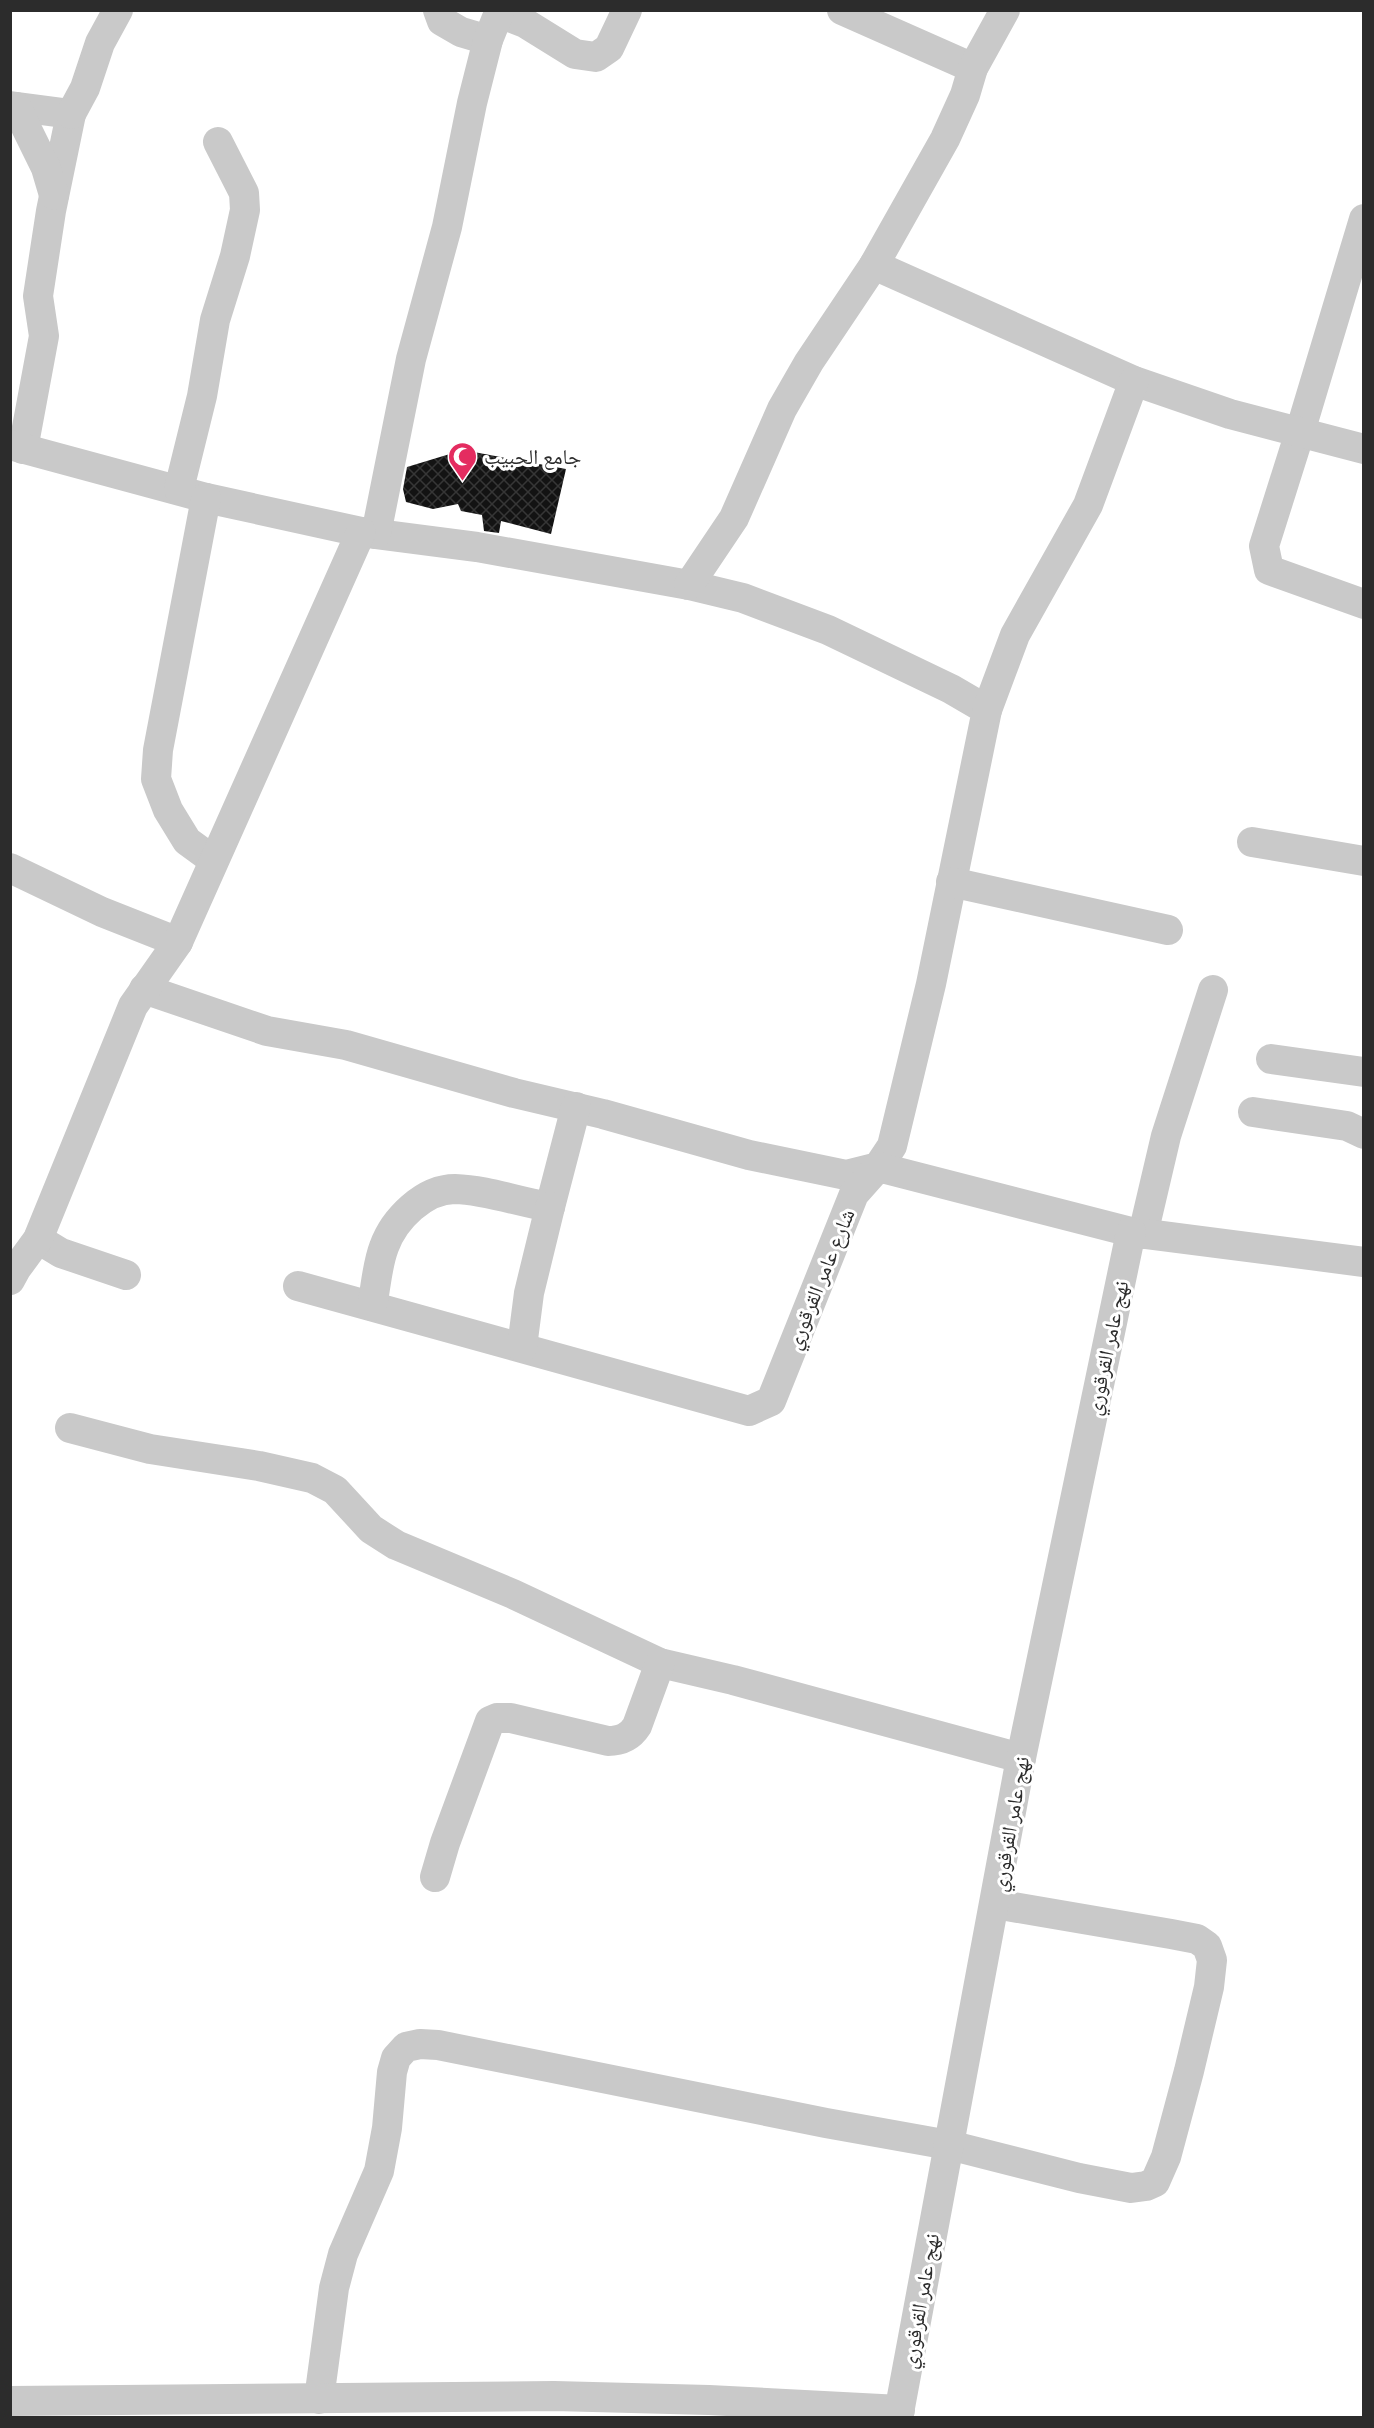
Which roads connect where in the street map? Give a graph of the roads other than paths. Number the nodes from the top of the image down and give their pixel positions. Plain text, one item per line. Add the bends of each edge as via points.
1 (118, 10) edge
2 (438, 10) edge
3 (627, 10) edge
4 (842, 10) edge
5 (1005, 10) edge
6 (499, 12) edge
7 (488, 40) junction
8 (973, 68) junction
9 (14, 106) edge
10 (71, 114) junction
11 (218, 142) dead end
12 (54, 195) junction
13 (1364, 219) edge
14 (874, 265) junction
15 (1134, 381) junction
16 (1300, 432) junction
17 (16, 447) edge
18 (1364, 449) edge
19 (193, 494) junction
20 (368, 533) junction
21 (689, 585) junction
22 (1364, 604) edge
23 (987, 710) junction
24 (1252, 842) dead end
25 (213, 860) junction
26 (1364, 861) edge
27 (10, 868) edge
28 (951, 882) junction
29 (1168, 930) dead end
30 (178, 942) junction
31 (144, 989) junction
32 (1213, 990) dead end
33 (1272, 1059) dead end
34 (1364, 1072) edge
35 (576, 1107) junction
36 (1253, 1112) dead end
37 (1364, 1134) edge
38 (878, 1167) junction
39 (550, 1207) junction
40 (1137, 1233) junction
41 (38, 1239) junction
42 (1364, 1262) edge
43 (126, 1275) dead end
44 (10, 1280) edge
45 (298, 1286) dead end
46 (372, 1306) junction
47 (522, 1347) junction
48 (70, 1428) dead end
49 (660, 1663) junction
50 (1021, 1758) junction
51 (435, 1877) dead end
52 (995, 1904) junction
53 (949, 2145) junction
54 (320, 2399) junction
55 (10, 2401) edge
56 (116, 2409) edge
57 (899, 2414) edge

1 - 10 street
2 - 7 street via 442,21
3 - 6 street via 609,48 596,57 575,54
4 - 8 street
5 - 8 street
6 - 7 street
7 - 20 street via 447,227
8 - 14 street via 945,139
9 - 10 street
9 - 12 street via 46,168
10 - 12 street
11 - 19 street via 244,193 244,210 216,320 202,396
12 - 17 street via 38,297 44,336
13 - 16 street
14 - 15 street
14 - 21 street via 809,362 782,409 734,518
15 - 16 street via 1230,414
15 - 23 street, شارع عامر القرقوري via 1088,505 1015,635
16 - 18 street
16 - 22 street via 1264,546 1269,570
17 - 19 street
19 - 20 street
19 - 25 street via 156,779 168,810 187,841
20 - 21 street via 477,547
20 - 25 street
21 - 23 street via 743,598 828,630
23 - 28 street, شارع عامر القرقوري
24 - 26 street
25 - 30 street
27 - 30 street via 102,912
28 - 29 street
28 - 38 street, شارع عامر القرقوري via 892,1146
30 - 31 street
31 - 35 street via 267,1031 346,1045
31 - 41 street via 133,1006
32 - 40 street, نهج عامر القرقوري
33 - 34 street
35 - 38 street via 801,1167 846,1175
35 - 39 street
36 - 37 street via 1347,1126
38 - 40 street
38 - 47 street, شارع عامر القرقوري via 854,1194 771,1401 749,1411
39 - 46 street via 475,1191 433,1192 397,1223 384,1247
39 - 47 street via 529,1293
40 - 42 street
40 - 50 street, نهج عامر القرقوري
41 - 43 street via 62,1253
41 - 44 street
45 - 46 street, شارع عامر القرقوري
46 - 47 street, شارع عامر القرقوري
48 - 49 street via 150,1449 312,1478 335,1491 371,1529 396,1545 513,1594
49 - 50 street
49 - 51 street via 637,1726 618,1741 511,1718 490,1721
50 - 52 street, نهج عامر القرقوري
52 - 53 street, نهج عامر القرقوري
52 - 53 street via 1197,1939 1207,1946 1212,1960 1209,1987 1166,2157 1155,2182 1131,2188
53 - 54 street via 438,2045 406,2047 396,2058 392,2072 379,2171 343,2254 334,2288
53 - 57 street, نهج عامر القرقوري
54 - 56 street
54 - 57 street via 554,2396 709,2400
55 - 56 street

